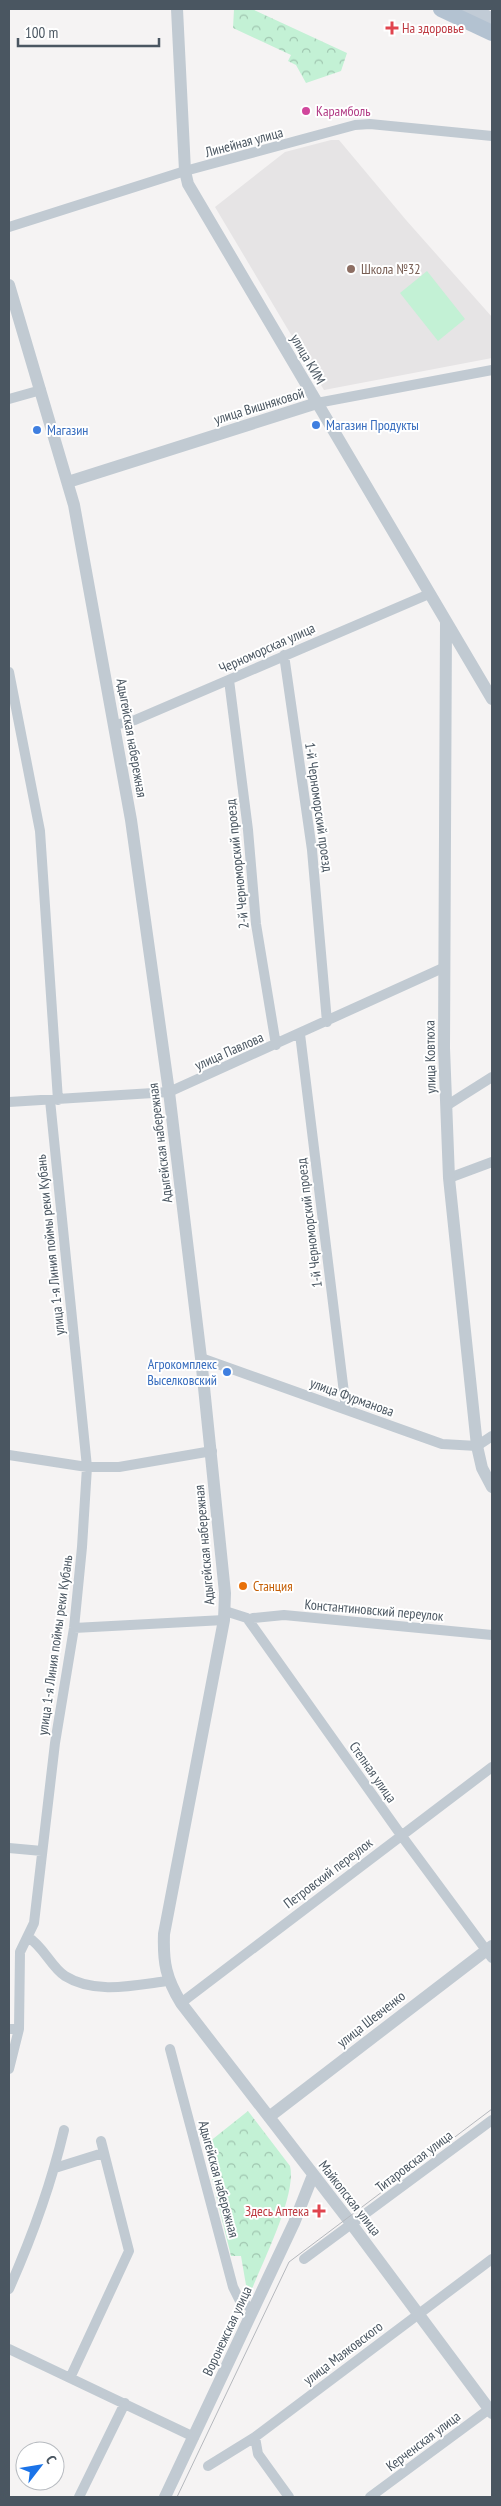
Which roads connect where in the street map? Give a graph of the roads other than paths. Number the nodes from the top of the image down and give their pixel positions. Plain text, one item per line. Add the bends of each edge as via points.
1 (177, 9) edge
2 (441, 9) edge
3 (469, 9) edge
4 (492, 20) edge
5 (492, 32) edge
6 (492, 136) edge
7 (185, 171) junction
8 (9, 228) edge
9 (9, 285) edge
10 (492, 370) edge
11 (41, 390) junction
12 (9, 399) edge
13 (316, 404) junction
14 (68, 482) junction
15 (429, 594) junction
16 (446, 622) junction
17 (284, 655) junction
18 (9, 672) edge
19 (229, 680) junction
20 (492, 700) edge
21 (115, 725) junction
22 (446, 967) junction
23 (327, 1022) junction
24 (300, 1034) junction
25 (276, 1045) junction
26 (492, 1077) edge
27 (169, 1092) junction
28 (54, 1100) junction
29 (9, 1102) edge
30 (446, 1106) junction
31 (492, 1162) edge
32 (449, 1178) junction
33 (201, 1358) junction
34 (346, 1409) junction
35 (492, 1436) edge
36 (477, 1446) junction
37 (212, 1450) junction
38 (9, 1455) edge
39 (87, 1467) junction
40 (492, 1488) edge
41 (224, 1616) junction
42 (253, 1618) dead end
43 (74, 1628) junction
44 (492, 1635) edge
45 (492, 1767) edge
46 (400, 1835) junction
47 (9, 1848) edge
48 (42, 1851) junction
49 (28, 1937) junction
50 (490, 1951) edge
51 (168, 1981) junction
52 (181, 2002) junction
53 (14, 2029) edge
54 (170, 2049) dead end
55 (9, 2069) edge
56 (269, 2117) junction
57 (492, 2120) edge
58 (64, 2130) dead end
59 (101, 2141) dead end
60 (103, 2153) junction
61 (55, 2168) junction
62 (313, 2175) junction
63 (350, 2222) junction
64 (304, 2259) dead end
65 (492, 2259) edge
66 (9, 2289) edge
67 (254, 2310) junction
68 (418, 2313) junction
69 (9, 2349) edge
70 (70, 2378) junction
71 (125, 2404) junction
72 (491, 2410) edge
73 (194, 2437) junction
74 (255, 2437) junction
75 (208, 2466) dead end
76 (79, 2497) edge
77 (166, 2497) edge
78 (289, 2497) edge
79 (370, 2497) edge

1 - 7 street, улица КИМ
2 - 5 main road
3 - 4 main road
6 - 7 street, Линейная улица via 355,125
7 - 8 street, Линейная улица
7 - 13 street, улица КИМ via 188,184
9 - 11 street, Адыгейская набережная
10 - 13 street, улица Вишняковой
11 - 12 street
11 - 14 street, Адыгейская набережная
13 - 14 street, улица Вишняковой
13 - 15 street, улица КИМ
14 - 21 street, Адыгейская набережная
15 - 16 street, улица КИМ
15 - 17 street, Черноморская улица
16 - 20 street, улица КИМ
16 - 22 street, улица Ковтюха
17 - 19 street, Черноморская улица
17 - 23 street, 1-й Черноморский проезд via 312,850
18 - 28 street, улица 1-я Линия поймы реки Кубань via 40,832
19 - 21 street, Черноморская улица via 135,720
19 - 25 street, 2-й Черноморский проезд via 256,924
21 - 27 street, Адыгейская набережная
22 - 23 street, улица Павлова
22 - 30 street, улица Ковтюха
23 - 24 street, улица Павлова
24 - 25 street, улица Павлова
24 - 34 street, 1-й Черноморский проезд
25 - 27 street, улица Павлова
26 - 30 street
27 - 28 street, улица Павлова
27 - 33 street, Адыгейская набережная
28 - 29 street, улица Павлова
28 - 39 street, улица 1-я Линия поймы реки Кубань
30 - 32 street, улица Ковтюха
31 - 32 street
32 - 36 street, улица Ковтюха
33 - 34 street, улица Фурманова
33 - 37 street, Адыгейская набережная
34 - 36 street, улица Фурманова via 442,1444
35 - 36 street
36 - 40 street, улица Ковтюха via 482,1468
37 - 39 street via 119,1467
37 - 41 street, Адыгейская набережная via 225,1593
38 - 39 street
39 - 43 street, улица 1-я Линия поймы реки Кубань
41 - 43 street
41 - 46 street, Степная улица via 247,1618
41 - 51 street, Адыгейская набережная via 164,1934 164,1964
42 - 44 street, Константиновский переулок via 284,1616
43 - 48 street, улица 1-я Линия поймы реки Кубань
45 - 46 street, Петровский переулок
46 - 50 street, Степная улица
46 - 52 street, Петровский переулок
47 - 48 street
48 - 49 street, улица 1-я Линия поймы реки Кубань via 34,1923
49 - 51 street via 38,1944 64,1976 96,1988
49 - 53 street, улица 1-я Линия поймы реки Кубань via 20,1952
50 - 56 street, улица Шевченко
51 - 52 street, Адыгейская набережная
52 - 56 street, Майкопская улица
53 - 55 street, улица 1-я Линия поймы реки Кубань
54 - 67 street, Адыгейская набережная via 233,2287 239,2299
56 - 62 street, Майкопская улица
57 - 63 street, Титаровская улица
58 - 61 street
59 - 60 street
60 - 61 street
60 - 70 street via 129,2251
61 - 66 street via 30,2243
62 - 63 street, Майкопская улица
62 - 67 street, Воронежская улица
63 - 64 street, Титаровская улица
63 - 68 street, Майкопская улица
65 - 68 street, улица Маяковского
67 - 73 street, Воронежская улица
68 - 72 street, Майкопская улица
68 - 74 street, улица Маяковского
69 - 70 street
70 - 71 street
71 - 73 street
71 - 76 street
72 - 79 street, Керченская улица
73 - 77 street, Воронежская улица
74 - 75 street, улица Маяковского
74 - 78 street via 258,2454

